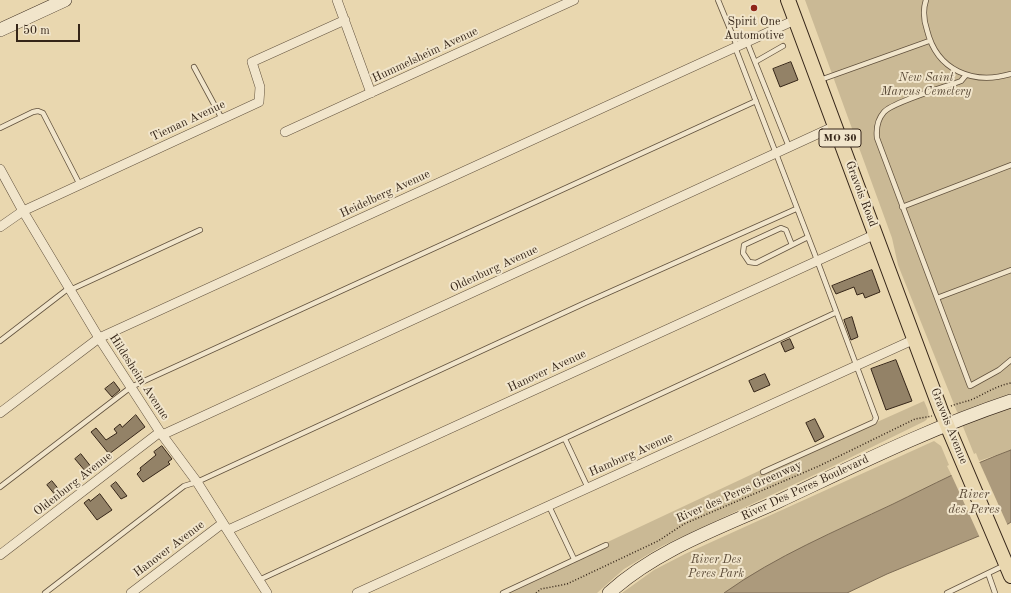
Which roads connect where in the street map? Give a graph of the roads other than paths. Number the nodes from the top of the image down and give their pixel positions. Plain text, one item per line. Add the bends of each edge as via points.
1 (65, 0) edge
2 (337, 0) edge
3 (574, 0) edge
4 (718, 0) edge
5 (788, 0) edge
6 (926, 0) edge
7 (345, 20) junction
8 (795, 20) junction
9 (0, 30) edge
10 (929, 41) junction
11 (747, 42) junction
12 (783, 46) dead end
13 (736, 47) junction
14 (755, 62) junction
15 (194, 67) dead end
16 (1011, 74) edge
17 (966, 75) junction
18 (818, 81) junction
19 (371, 93) junction
20 (756, 101) junction
21 (222, 119) junction
22 (835, 126) junction
23 (0, 128) edge
24 (285, 132) dead end
25 (789, 147) junction
26 (775, 153) junction
27 (1011, 166) edge
28 (0, 169) edge
29 (80, 185) junction
30 (902, 207) junction
31 (796, 209) junction
32 (23, 211) junction
33 (0, 227) edge
34 (200, 230) dead end
35 (876, 234) junction
36 (808, 237) junction
37 (792, 245) junction
38 (817, 260) junction
39 (1011, 270) edge
40 (891, 275) joint
41 (70, 289) junction
42 (937, 298) junction
43 (836, 312) junction
44 (100, 338) junction
45 (915, 339) junction
46 (0, 341) edge
47 (1011, 360) edge
48 (856, 366) junction
49 (131, 387) junction
50 (1011, 401) edge
51 (0, 413) edge
52 (947, 424) junction
53 (161, 433) junction
54 (565, 438) junction
55 (763, 472) dead end
56 (197, 482) junction
57 (0, 487) edge
58 (588, 488) junction
59 (549, 506) junction
60 (225, 527) junction
61 (606, 545) dead end
62 (0, 555) edge
63 (574, 559) junction
64 (1009, 570) edge
65 (988, 573) junction
66 (259, 580) junction
67 (45, 593) edge
68 (131, 593) edge
69 (267, 593) edge
70 (357, 593) edge
71 (503, 593) edge
72 (609, 593) edge
73 (947, 593) edge
74 (995, 593) edge

1 - 9 main road
2 - 7 street
3 - 19 street, Hummelsheim Avenue
4 - 13 lane
5 - 8 main road, Gravois Road / MO 30
6 - 10 lane via 924,23
7 - 19 street
7 - 21 street, Tieman Avenue via 252,62 260,87 259,102
8 - 11 street, Heidelberg Avenue
8 - 18 main road, Gravois Road / MO 30
10 - 17 lane via 938,56
10 - 18 lane
11 - 13 street, Heidelberg Avenue
11 - 14 lane
12 - 14 lane
13 - 20 lane
13 - 44 street, Heidelberg Avenue
14 - 25 lane
15 - 21 lane
16 - 17 lane via 981,79
17 - 30 lane via 961,81 895,105 885,111 877,124 877,138
18 - 22 main road, Gravois Road / MO 30
19 - 24 street, Hummelsheim Avenue
20 - 26 lane
20 - 49 lane
21 - 29 street, Tieman Avenue
22 - 25 street, Oldenburg Avenue
22 - 35 main road, Gravois Road / MO 30
23 - 29 lane via 33,112 43,113
25 - 26 street, Oldenburg Avenue
26 - 31 lane
26 - 53 street, Oldenburg Avenue
27 - 30 lane
28 - 32 street, Hildesheim Avenue
29 - 32 street, Tieman Avenue
30 - 42 lane
31 - 36 lane
31 - 56 lane
32 - 33 street, Tieman Avenue
32 - 41 street, Hildesheim Avenue
34 - 41 lane
35 - 38 street, Hanover Avenue
35 - 40 main road, Gravois Road / MO 30
36 - 37 lane
36 - 38 lane
37 - 37 lane via 756,263 749,262 743,253 744,245 781,228 786,230
38 - 43 lane
38 - 60 street, Hanover Avenue
39 - 42 lane
40 - 45 main road, Gravois Avenue / MO 30
41 - 44 street, Hildesheim Avenue
41 - 46 lane
42 - 47 lane via 970,386 999,370
43 - 48 lane
43 - 54 lane
44 - 49 street, Hildesheim Avenue
44 - 51 street, Heidelberg Avenue
45 - 48 street, Hamburg Avenue
45 - 52 main road, Gravois Avenue / MO 30
48 - 55 lane via 876,418 874,422
48 - 58 street, Hamburg Avenue
49 - 53 street, Hildesheim Avenue
49 - 57 lane
50 - 52 main road, River Des Peres Boulevard
52 - 64 main road, Gravois Avenue / MO 30
52 - 72 main road, River Des Peres Boulevard via 672,550 642,568
53 - 56 street, Hildesheim Avenue
53 - 62 street, Oldenburg Avenue
54 - 58 lane
54 - 66 lane
56 - 60 street, Hildesheim Avenue
56 - 67 lane via 184,486
58 - 59 street, Hamburg Avenue
59 - 63 lane
59 - 70 street, Hamburg Avenue
60 - 66 street, Hildesheim Avenue
60 - 68 street, Hanover Avenue
61 - 63 lane
63 - 71 lane
64 - 65 lane
65 - 73 lane
65 - 74 lane
66 - 69 street, Hildesheim Avenue

